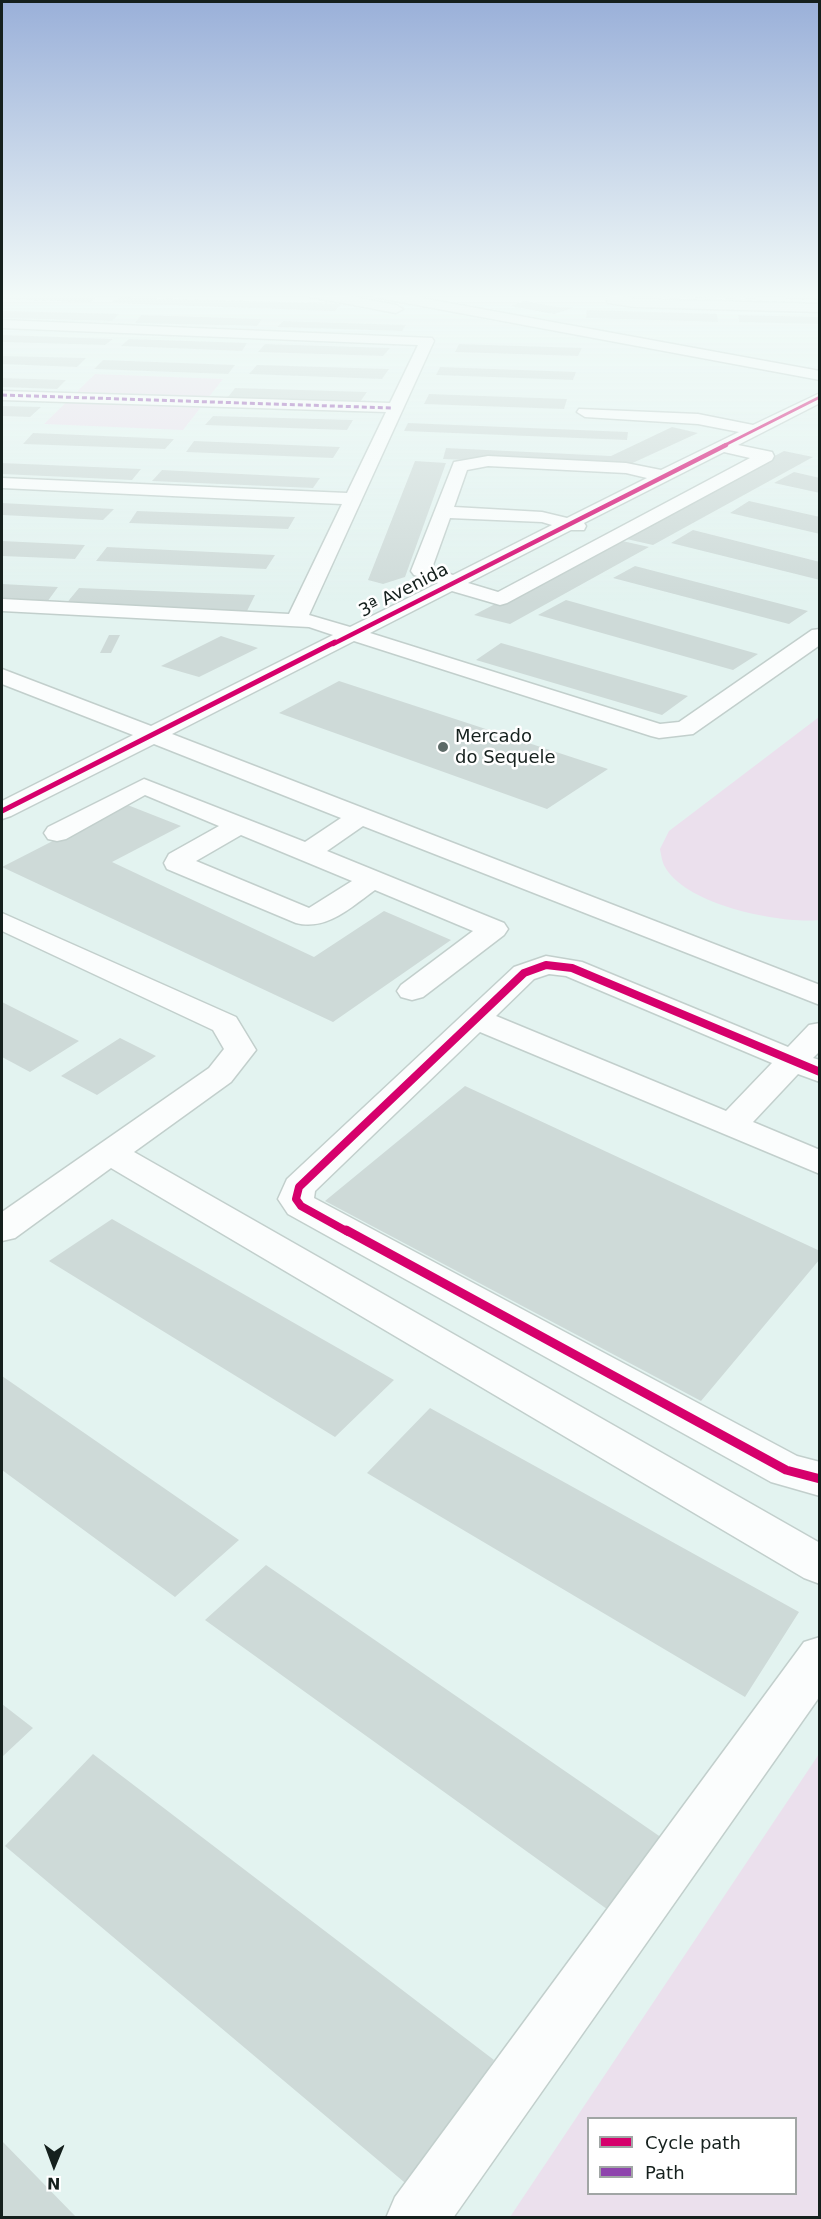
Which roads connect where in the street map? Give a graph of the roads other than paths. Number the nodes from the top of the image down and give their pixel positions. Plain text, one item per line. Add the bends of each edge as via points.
1 (49, 397) edge
2 (399, 397) edge
3 (819, 398) edge
4 (393, 408) junction
5 (585, 412) dead end
6 (756, 430) junction
7 (722, 447) junction
8 (663, 476) junction
9 (2, 483) edge
10 (351, 499) junction
11 (442, 512) junction
12 (569, 524) junction
13 (617, 536) junction
14 (453, 583) junction
15 (2, 605) edge
16 (297, 619) junction
17 (354, 634) junction
18 (819, 635) edge
19 (2, 676) edge
20 (152, 735) junction
21 (2, 811) edge
22 (360, 817) junction
23 (239, 825) junction
24 (57, 833) dead end
25 (306, 853) junction
26 (371, 880) junction
27 (2, 921) edge
28 (412, 991) dead end
29 (819, 996) edge
30 (477, 1019) junction
31 (819, 1032) edge
32 (806, 1067) edge
33 (731, 1125) junction
34 (110, 1152) junction
35 (819, 1163) edge
36 (2, 1229) edge
37 (819, 1479) edge
38 (819, 1565) edge
39 (819, 1657) edge
40 (416, 2217) edge

1 - 4 street
2 - 4 street
3 - 6 street, 3ª Avenida
4 - 10 street
5 - 6 street via 698,419
6 - 7 street, 3ª Avenida
7 - 8 street, 3ª Avenida
7 - 13 street via 766,456
8 - 11 street via 626,468 470,462 460,466
8 - 12 street, 3ª Avenida
9 - 10 street
10 - 16 street
11 - 12 street via 542,517
11 - 14 street via 421,571
12 - 13 street
12 - 14 street, 3ª Avenida
13 - 14 street via 500,599
14 - 17 street, 3ª Avenida
15 - 16 street
16 - 17 street
17 - 18 street via 659,731 684,729
17 - 20 street, 3ª Avenida
19 - 20 street
20 - 21 street, 3ª Avenida
20 - 22 street
22 - 25 street
22 - 29 street
23 - 24 street via 144,786
23 - 25 street
23 - 26 street via 177,863 306,917 320,915
25 - 26 street
26 - 28 street via 494,929
27 - 34 street via 225,1024 240,1050 220,1076
30 - 32 street via 524,974 546,965 572,968
30 - 33 street
30 - 37 street via 299,1187 296,1199 301,1206 786,1470
31 - 32 street
32 - 33 street
33 - 35 street
34 - 36 street
34 - 38 street
39 - 40 street

